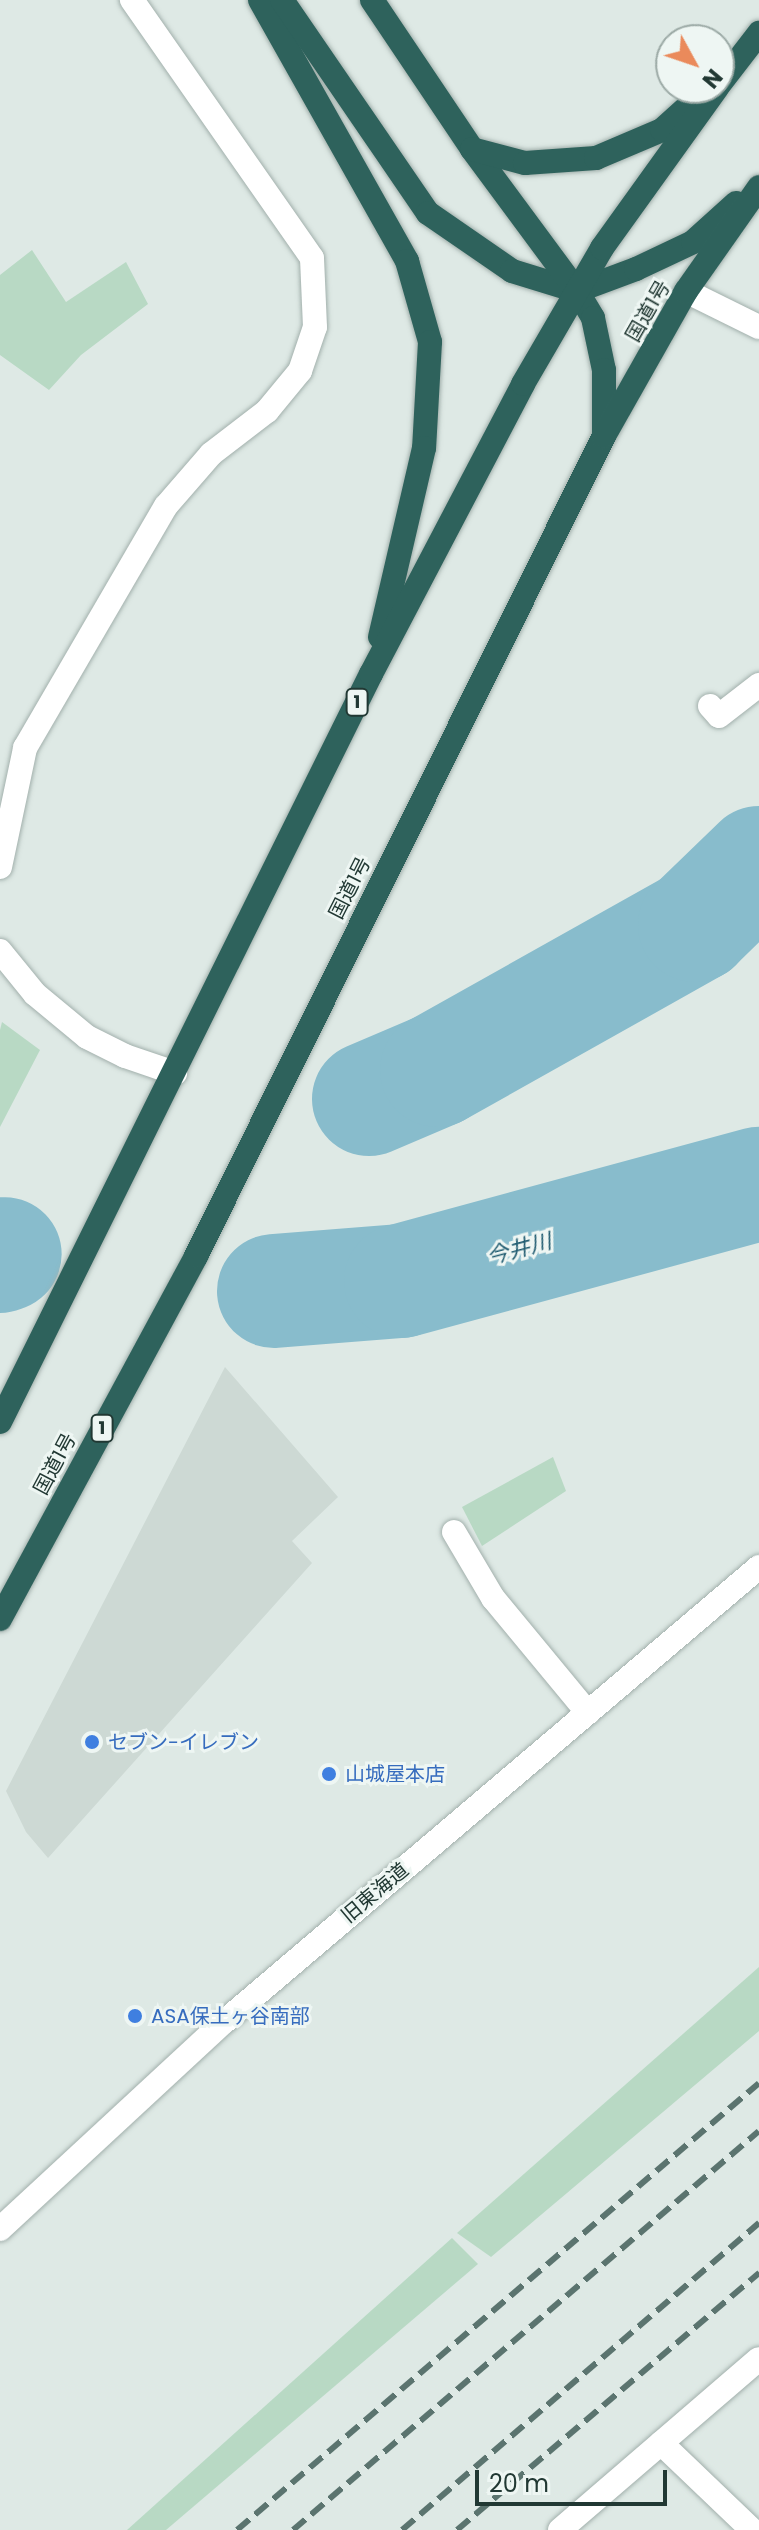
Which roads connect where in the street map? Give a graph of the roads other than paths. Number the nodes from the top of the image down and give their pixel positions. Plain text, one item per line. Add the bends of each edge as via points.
1 (132, 0) edge
2 (260, 0) edge
3 (282, 0) edge
4 (372, 0) edge
5 (759, 33) edge
6 (735, 63) edge
7 (691, 104) edge
8 (704, 104) edge
9 (472, 149) junction
10 (759, 185) edge
11 (577, 291) junction
12 (686, 291) junction
13 (759, 327) edge
14 (604, 436) junction
15 (371, 674) junction
16 (759, 685) edge
17 (710, 706) dead end
18 (0, 867) edge
19 (0, 951) edge
20 (175, 1073) junction
21 (0, 1422) edge
22 (454, 1532) dead end
23 (759, 1567) edge
24 (3, 1605) edge
25 (588, 1713) junction
26 (0, 2229) edge
27 (759, 2359) edge
28 (661, 2443) junction
29 (560, 2530) edge
30 (752, 2530) edge

1 - 18 street via 312,258 315,327 300,371 267,411 211,454 166,506 142,546 25,748
2 - 15 highway via 407,261 430,342 424,448
3 - 11 highway via 428,213 512,271
4 - 9 highway
5 - 6 highway, 1
7 - 9 highway via 662,130 596,158 525,163
8 - 11 highway, 1
9 - 11 highway
10 - 11 highway via 693,242
10 - 12 highway, 国道1号 / 1
11 - 14 highway via 593,318 604,370
11 - 15 highway, 1
12 - 13 street
12 - 14 highway, 国道1号 / 1
14 - 24 highway, 国道1号 / 1 via 196,1256
15 - 20 highway, 1
16 - 17 street via 719,716
19 - 20 street via 35,994 87,1037
20 - 21 highway, 1
22 - 25 street via 493,1598
23 - 25 street, 旧東海道
25 - 26 street, 旧東海道 via 225,2021
27 - 28 street
28 - 29 street
28 - 30 street

